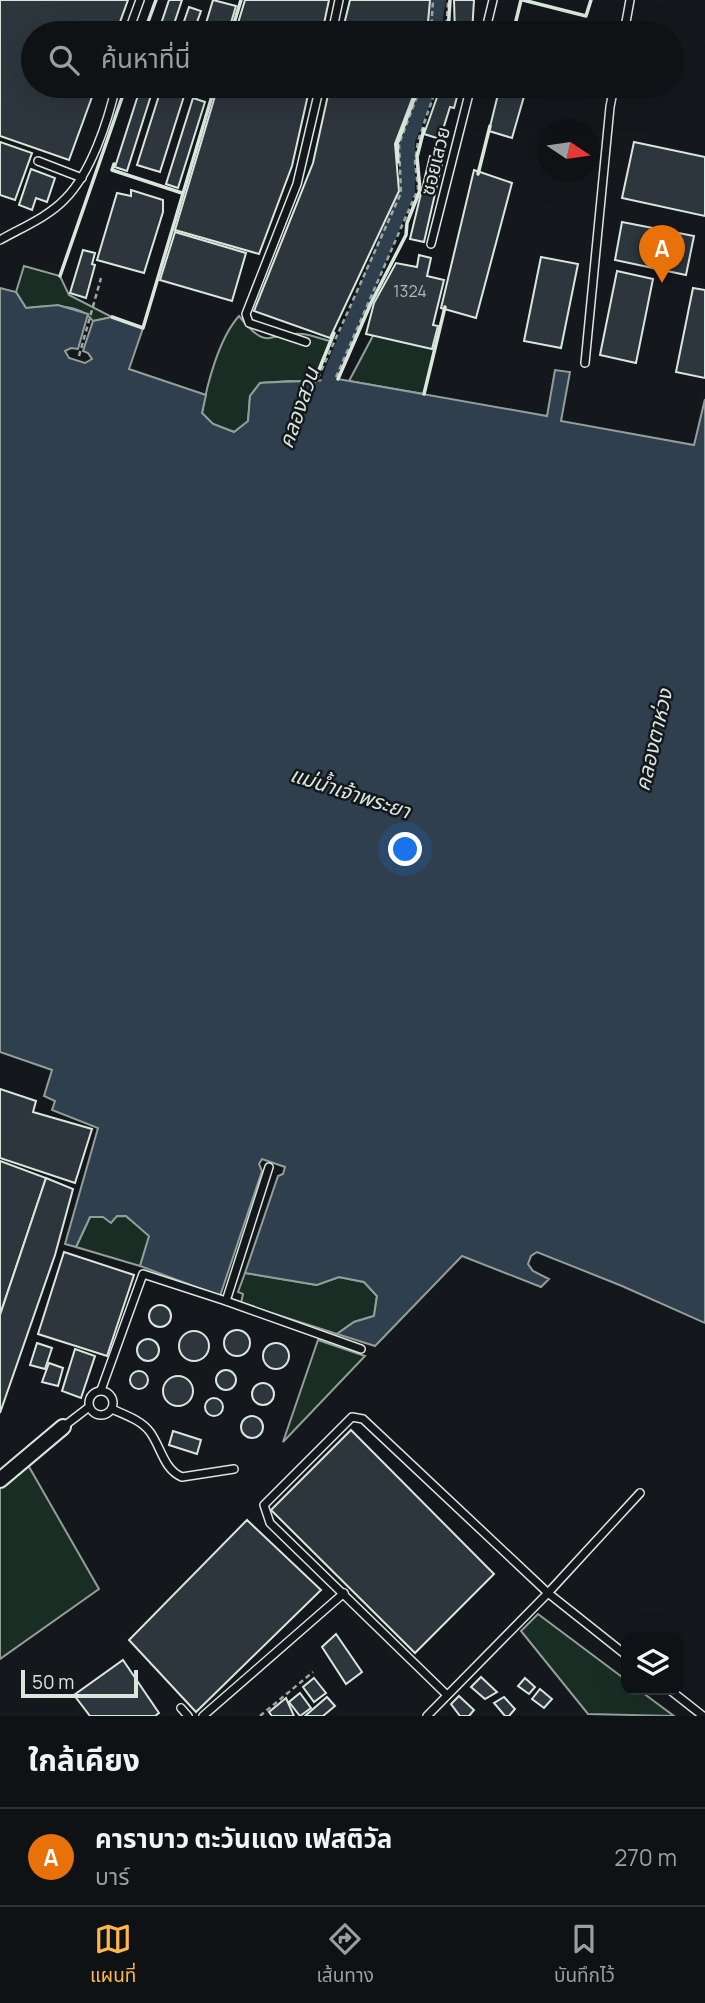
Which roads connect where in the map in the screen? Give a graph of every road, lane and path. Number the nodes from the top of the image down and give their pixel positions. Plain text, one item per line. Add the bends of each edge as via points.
1 (140, 0) edge
2 (339, 0) edge
3 (433, 0) edge
4 (448, 0) edge
5 (493, 0) edge
6 (630, 0) edge
7 (132, 21) edge
8 (335, 21) edge
9 (432, 21) edge
10 (447, 21) edge
11 (488, 21) edge
12 (626, 21) edge
13 (113, 98) edge
14 (317, 98) edge
15 (416, 98) edge
16 (433, 98) edge
17 (468, 98) edge
18 (613, 98) edge
19 (38, 161) dead end
20 (82, 178) junction
21 (0, 240) edge
22 (431, 244) dead end
23 (101, 278) dead end
24 (306, 342) dead end
25 (79, 356) dead end
26 (586, 363) dead end
27 (337, 377) dead end
28 (318, 378) dead end
29 (269, 1167) dead end
30 (226, 1301) junction
31 (361, 1349) dead end
32 (101, 1390) junction
33 (89, 1407) junction
34 (112, 1409) junction
35 (63, 1427) joint
36 (234, 1469) dead end
37 (0, 1480) edge
38 (640, 1493) dead end
39 (548, 1592) junction
40 (344, 1593) junction
41 (621, 1651) edge
42 (313, 1671) dead end
43 (447, 1695) junction
44 (676, 1695) edge
45 (181, 1708) dead end
46 (262, 1715) edge
47 (188, 1716) edge
48 (203, 1716) edge
49 (427, 1716) edge
50 (703, 1716) edge

1 - 7 lane
2 - 8 lane
3 - 9 path
4 - 10 path
5 - 11 lane
6 - 12 lane
13 - 20 lane
14 - 24 lane via 298,184 246,314 249,323
15 - 28 path via 399,144 401,193
16 - 27 path via 418,141 418,189
17 - 22 lane, ซอยเสวย
18 - 26 lane
19 - 20 lane
20 - 21 lane via 64,201
23 - 25 path
29 - 30 lane
30 - 31 lane
30 - 32 lane via 143,1274
32 - 33 lane via 90,1395
32 - 34 lane via 111,1396
33 - 34 lane via 102,1416
33 - 35 lane
34 - 36 lane via 136,1419 149,1431 175,1475
35 - 37 street
38 - 39 lane
39 - 40 lane via 365,1420 352,1417 264,1505 270,1523
39 - 41 lane
39 - 43 lane
40 - 43 lane
40 - 48 lane
42 - 46 path
43 - 49 lane
44 - 50 lane
45 - 47 lane

